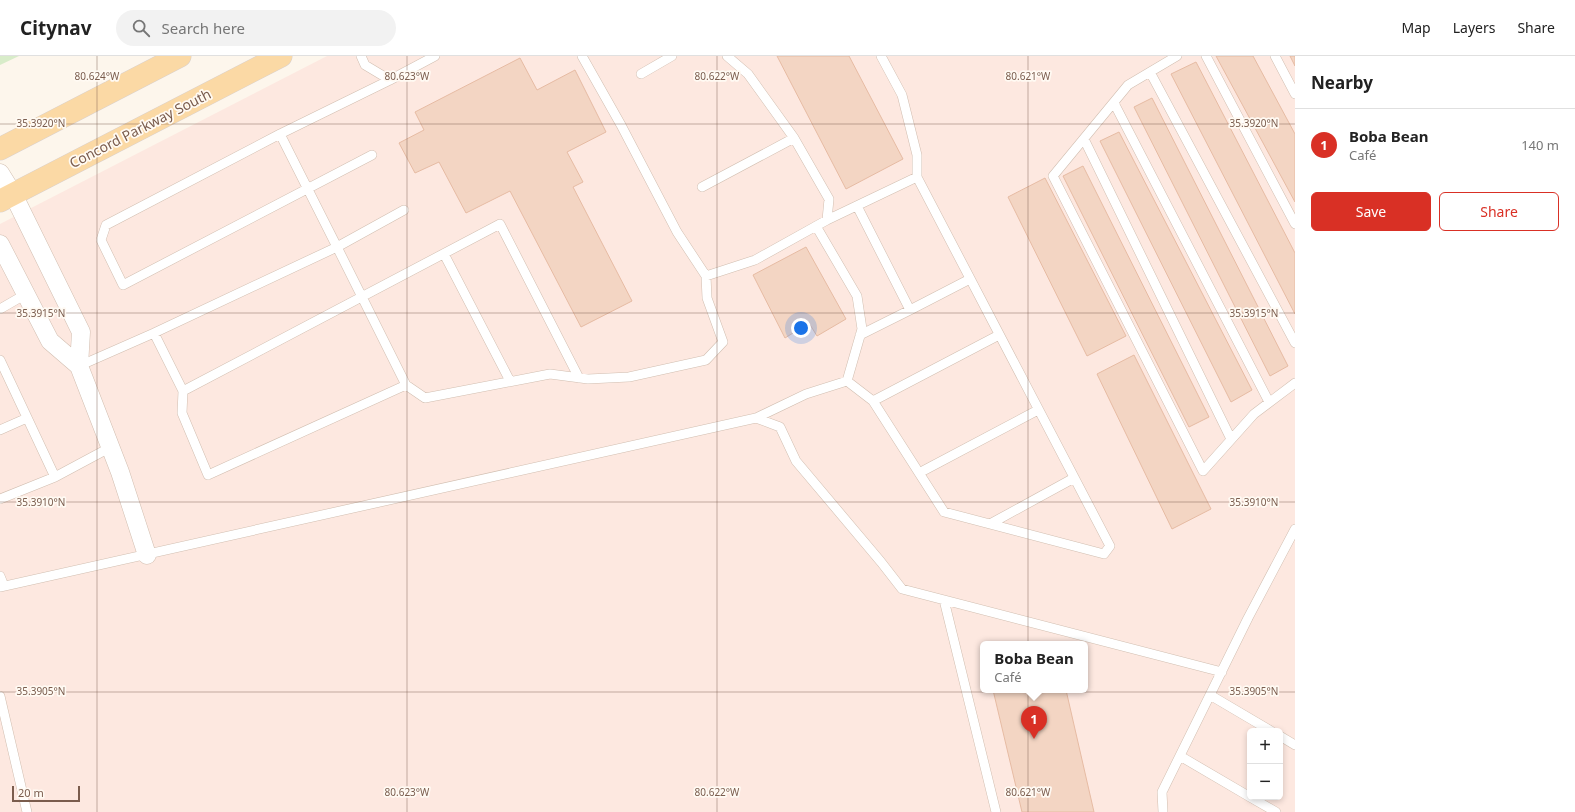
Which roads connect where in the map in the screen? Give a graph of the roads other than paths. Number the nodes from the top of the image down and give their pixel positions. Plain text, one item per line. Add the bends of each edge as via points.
1 (180, 56) edge
2 (281, 56) edge
3 (361, 56) edge
4 (435, 56) edge
5 (582, 56) edge
6 (672, 56) edge
7 (727, 56) edge
8 (882, 56) edge
9 (1177, 56) edge
10 (1206, 56) edge
11 (1275, 56) edge
12 (1150, 72) junction
13 (642, 74) dead end
14 (390, 80) junction
15 (1295, 94) edge
16 (1114, 103) junction
17 (280, 134) junction
18 (794, 138) junction
19 (1084, 139) junction
20 (0, 149) edge
21 (372, 155) dead end
22 (0, 173) edge
23 (917, 177) junction
24 (702, 186) dead end
25 (307, 188) junction
26 (6, 197) edge
27 (857, 206) junction
28 (404, 210) dead end
29 (827, 220) junction
30 (1295, 224) edge
31 (816, 226) junction
32 (0, 244) edge
33 (337, 247) junction
34 (444, 254) junction
35 (706, 276) junction
36 (970, 279) junction
37 (26, 294) junction
38 (362, 296) junction
39 (0, 308) edge
40 (910, 310) junction
41 (154, 333) junction
42 (860, 335) junction
43 (999, 335) junction
44 (1295, 343) edge
45 (0, 360) edge
46 (78, 366) junction
47 (579, 378) junction
48 (510, 381) junction
49 (847, 381) junction
50 (1295, 383) edge
51 (406, 385) junction
52 (183, 391) junction
53 (872, 401) junction
54 (1269, 402) junction
55 (1038, 410) junction
56 (27, 418) junction
57 (756, 418) junction
58 (0, 430) edge
59 (1231, 439) junction
60 (111, 447) junction
61 (919, 473) junction
62 (55, 477) junction
63 (1074, 478) junction
64 (0, 499) edge
65 (990, 524) junction
66 (1295, 530) edge
67 (147, 555) junction
68 (0, 576) edge
69 (2, 587) edge
70 (944, 600) junction
71 (1222, 672) junction
72 (1210, 695) junction
73 (0, 696) edge
74 (1266, 728) edge
75 (1283, 738) edge
76 (1295, 745) edge
77 (1180, 756) junction
78 (1247, 795) edge
79 (1255, 800) edge
80 (27, 812) edge
81 (996, 812) edge
82 (1163, 812) edge
83 (1276, 812) edge

1 - 20 main road
2 - 26 main road, Concord Parkway South
3 - 14 lane via 365,65
4 - 14 lane
5 - 35 lane via 677,232
6 - 13 lane
7 - 18 lane via 748,74
8 - 23 lane via 902,95 917,155
9 - 12 lane
10 - 30 lane
11 - 15 lane
12 - 16 lane via 1128,85
12 - 44 lane
14 - 17 lane
16 - 19 lane
16 - 54 lane
17 - 25 lane
17 - 25 lane via 106,225 102,240 123,285
18 - 24 lane
18 - 29 lane via 829,199
19 - 59 lane
19 - 59 lane via 1053,176 1203,471
21 - 25 lane
22 - 26 street
23 - 27 lane
23 - 36 lane
25 - 33 lane
26 - 46 street via 81,332
27 - 29 lane
27 - 40 lane
28 - 33 lane
29 - 31 lane
31 - 35 lane via 755,260
31 - 42 lane via 857,296 862,329
32 - 37 street
33 - 38 lane
33 - 41 lane
34 - 38 lane
34 - 47 lane via 500,224
34 - 48 lane
35 - 47 lane via 707,298 723,342 706,360 629,377
36 - 40 lane
36 - 43 lane
37 - 39 lane
37 - 46 street via 50,341
38 - 51 lane
38 - 52 lane
40 - 42 lane
41 - 46 lane
41 - 52 lane
42 - 49 lane
43 - 53 lane
43 - 55 lane
45 - 56 lane
46 - 60 street
47 - 48 lane via 550,374
48 - 51 lane via 425,398
49 - 53 lane
49 - 57 lane via 806,394
50 - 54 lane
51 - 52 lane via 208,475 182,413
53 - 61 lane
54 - 59 lane
55 - 61 lane
55 - 63 lane
56 - 58 lane
56 - 62 lane
57 - 67 lane
57 - 70 lane via 780,427 796,461 902,589
60 - 62 lane
60 - 67 street
61 - 65 lane via 944,512
62 - 64 lane
63 - 65 lane
63 - 65 lane via 1110,546 1104,554
66 - 71 lane
67 - 69 lane
68 - 69 lane
70 - 71 lane
70 - 81 lane
71 - 72 lane
72 - 74 lane
72 - 77 lane
73 - 80 lane
75 - 76 lane
77 - 78 lane
77 - 82 lane via 1162,792
79 - 83 lane

